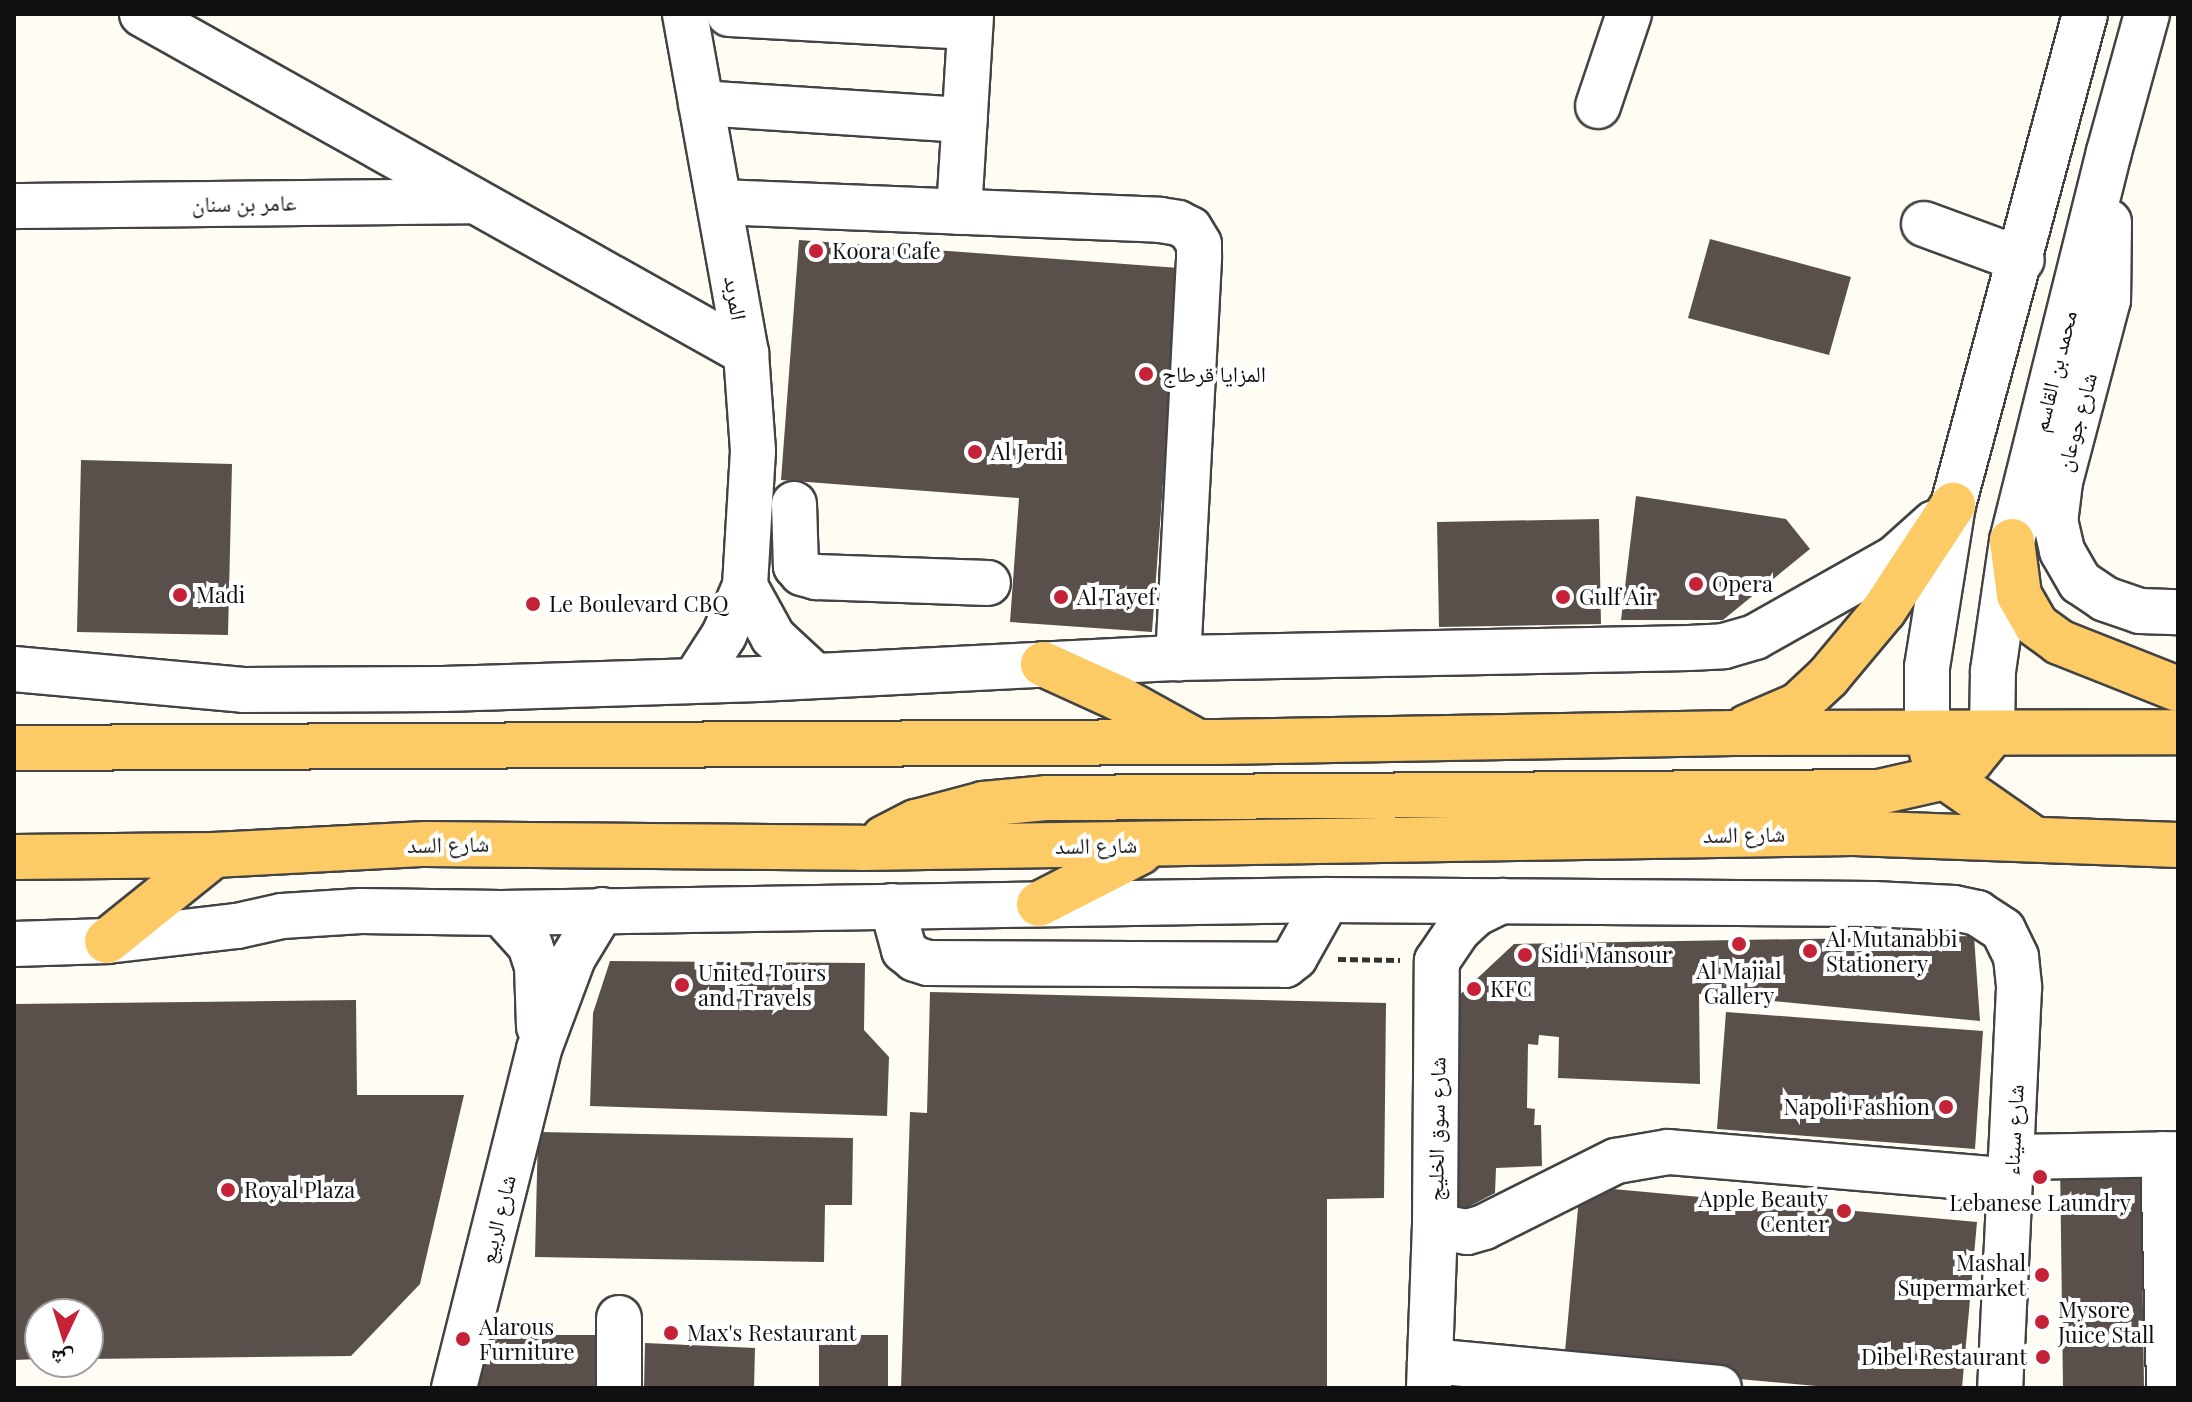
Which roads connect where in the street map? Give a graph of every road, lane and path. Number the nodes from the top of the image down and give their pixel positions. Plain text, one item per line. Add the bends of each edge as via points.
1 (142, 14) edge
2 (685, 14) edge
3 (729, 14) edge
4 (1629, 14) edge
5 (2085, 14) edge
6 (970, 20) edge
7 (2178, 21) edge
8 (2143, 30) edge
9 (701, 103) junction
10 (1598, 106) dead end
11 (964, 120) junction
12 (2109, 152) junction
13 (474, 201) junction
14 (719, 202) junction
15 (14, 206) edge
16 (959, 212) junction
17 (1924, 224) dead end
18 (2022, 260) junction
19 (746, 353) junction
20 (794, 504) dead end
21 (1953, 505) junction
22 (2012, 541) junction
23 (988, 583) dead end
24 (745, 586) junction
25 (2178, 612) edge
26 (1178, 658) junction
27 (1043, 664) junction
28 (14, 669) edge
29 (815, 676) junction
30 (695, 680) junction
31 (2178, 689) edge
32 (1927, 731) junction
33 (2178, 732) edge
34 (1734, 733) junction
35 (1992, 734) junction
36 (1198, 742) junction
37 (14, 748) edge
38 (1945, 777) junction
39 (2176, 835) edge
40 (2031, 837) junction
41 (1155, 844) junction
42 (862, 848) junction
43 (214, 855) junction
44 (14, 857) edge
45 (1327, 900) junction
46 (1502, 901) junction
47 (1039, 904) junction
48 (892, 906) junction
49 (602, 910) junction
50 (501, 913) junction
51 (107, 941) junction
52 (14, 944) edge
53 (1295, 957) junction
54 (1437, 961) junction
55 (539, 1049) junction
56 (2170, 1154) edge
57 (2011, 1169) junction
58 (1435, 1221) junction
59 (2172, 1307) edge
60 (619, 1318) dead end
61 (1430, 1375) edge
62 (454, 1388) edge
63 (619, 1388) edge
64 (1719, 1388) edge
65 (2000, 1388) edge
66 (2169, 1388) edge

1 - 13 street, عامر بن سنان
2 - 9 street, المربد
3 - 6 street
4 - 10 street
5 - 18 street
6 - 11 street
7 - 8 street
8 - 12 street, محمد بن القاسم
9 - 11 street
9 - 14 street, المربد
11 - 16 street
12 - 22 street, محمد بن القاسم
12 - 25 street, شارع جوعان via 2108,300 2060,482 2055,520 2062,551 2080,582 2105,599 2140,611
13 - 15 street, عامر بن سنان
13 - 19 street, عامر بن سنان
14 - 16 street
14 - 19 street, المربد
16 - 26 street via 1160,220 1190,229 1199,244
17 - 18 street
18 - 21 street
19 - 24 street, المربد via 753,451
20 - 23 street via 796,566 802,573
21 - 26 street via 1895,558 1868,575 1755,637 1724,646
21 - 32 street via 1927,667
21 - 34 main road via 1884,610 1828,677 1798,705
22 - 31 main road via 2019,595 2036,625 2059,642
22 - 35 street, محمد بن القاسم via 1993,671
24 - 29 street via 773,637
24 - 30 street, المربد via 724,635
26 - 27 street
27 - 29 street
27 - 36 main road
28 - 30 street via 243,690
29 - 30 street
32 - 34 main road
32 - 35 main road
32 - 38 main road via 1933,759
33 - 35 main road
34 - 36 main road
35 - 38 main road via 1971,760
36 - 37 main road
38 - 40 main road
38 - 42 main road via 1879,792 1046,798 983,804 916,822
39 - 40 main road, شارع السد
40 - 41 main road, شارع السد via 1821,833
41 - 42 main road, شارع السد
41 - 47 main road
42 - 43 main road, شارع السد via 440,844
43 - 44 main road, شارع السد
43 - 51 main road
45 - 46 street
45 - 47 street
45 - 53 street
46 - 54 street via 1475,914
46 - 57 street, شارع سيناء via 1954,908 1977,913 2003,930 2016,957
47 - 48 street
48 - 49 street
48 - 53 street via 904,950 928,963 1285,965
49 - 50 street
49 - 55 street, شارع الربيع via 573,958
50 - 51 street via 282,916
50 - 55 street, شارع الربيع via 530,945 537,966
51 - 52 street
53 - 54 path
54 - 58 street, شارع سوق الخليج
55 - 62 street, شارع الربيع
56 - 57 street
56 - 59 street
57 - 58 street via 1668,1152 1616,1161 1484,1227 1467,1232
57 - 65 street, شارع سيناء
58 - 61 street, شارع سوق الخليج
59 - 66 street
60 - 63 street
61 - 64 street

